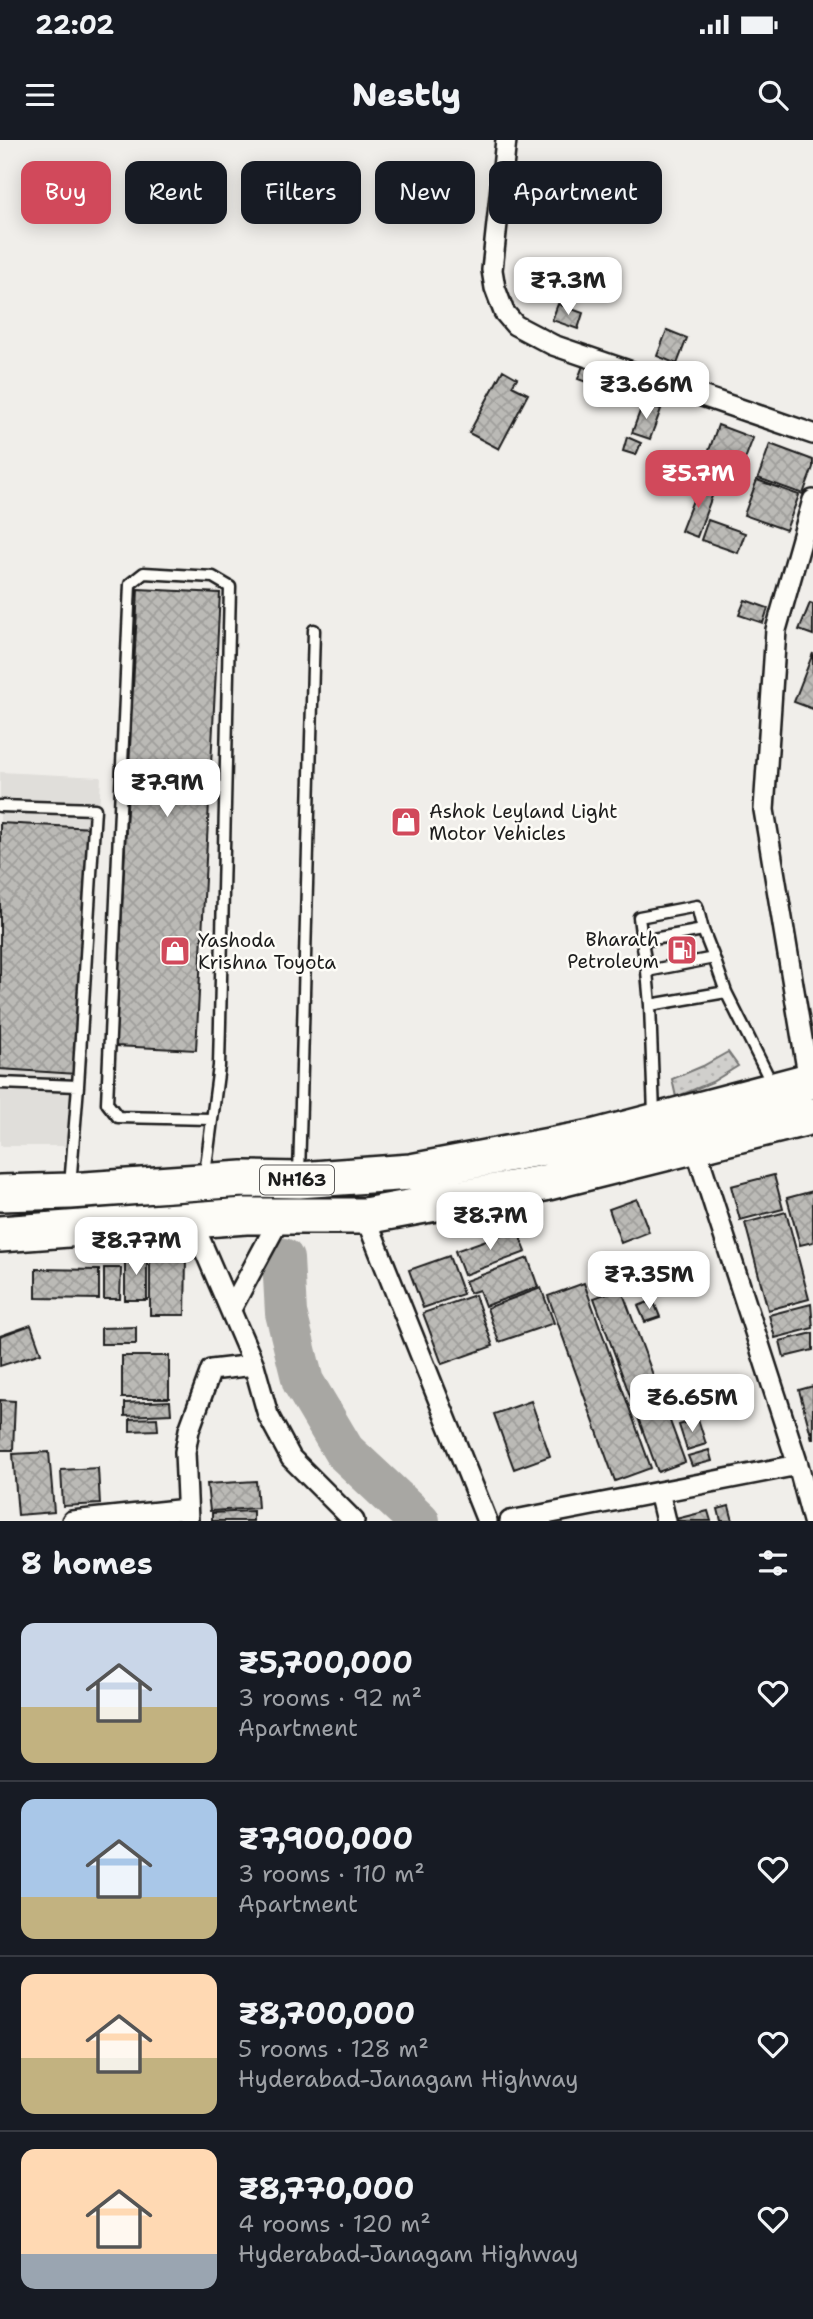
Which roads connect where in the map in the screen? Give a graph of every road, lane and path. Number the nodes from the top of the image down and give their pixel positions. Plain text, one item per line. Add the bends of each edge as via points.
1 (506, 140) edge
2 (813, 434) edge
3 (813, 500) edge
4 (314, 630) dead end
5 (0, 806) edge
6 (703, 930) junction
7 (642, 941) junction
8 (714, 958) junction
9 (647, 971) junction
10 (726, 992) junction
11 (650, 1005) junction
12 (811, 1080) edge
13 (0, 1083) edge
14 (78, 1086) junction
15 (775, 1090) junction
16 (813, 1116) edge
17 (211, 1118) junction
18 (654, 1122) junction
19 (695, 1146) junction
20 (299, 1180) junction
21 (204, 1182) junction
22 (70, 1191) junction
23 (0, 1193) edge
24 (281, 1216) junction
25 (365, 1216) junction
26 (192, 1221) junction
27 (0, 1234) edge
28 (231, 1309) junction
29 (254, 1365) junction
30 (798, 1465) junction
31 (659, 1492) junction
32 (188, 1515) edge
33 (72, 1521) edge
34 (354, 1521) edge
35 (487, 1521) edge
36 (510, 1521) edge
37 (666, 1521) edge
38 (813, 1521) edge

1 - 2 street via 492,270 504,312 516,325 553,345
3 - 12 street via 776,630 764,810
4 - 20 lane
5 - 14 lane via 95,809
6 - 7 lane
6 - 7 lane via 697,906 639,917
6 - 8 lane
7 - 9 lane
8 - 9 lane
8 - 10 lane
9 - 11 lane
10 - 11 lane
10 - 15 lane
11 - 18 lane
12 - 15 highway, NH163
13 - 14 lane
14 - 22 lane
15 - 18 highway, NH163
16 - 19 highway, NH163
17 - 17 lane via 219,1066 230,587 213,577 144,573 130,584 107,1103 118,1117
17 - 21 lane
18 - 20 highway, NH163 via 592,1139 411,1172
19 - 25 highway, NH163 via 544,1184
19 - 30 street
20 - 21 highway, NH163
21 - 22 highway, NH163
22 - 23 highway, NH163
24 - 25 highway, NH163
24 - 26 highway, NH163
24 - 28 street
25 - 35 street
26 - 27 highway, NH163
26 - 28 street
28 - 29 street
29 - 32 street via 211,1370 185,1452
29 - 34 street via 268,1415 291,1458
30 - 31 street
30 - 38 street
31 - 36 street
31 - 37 street
32 - 33 street

